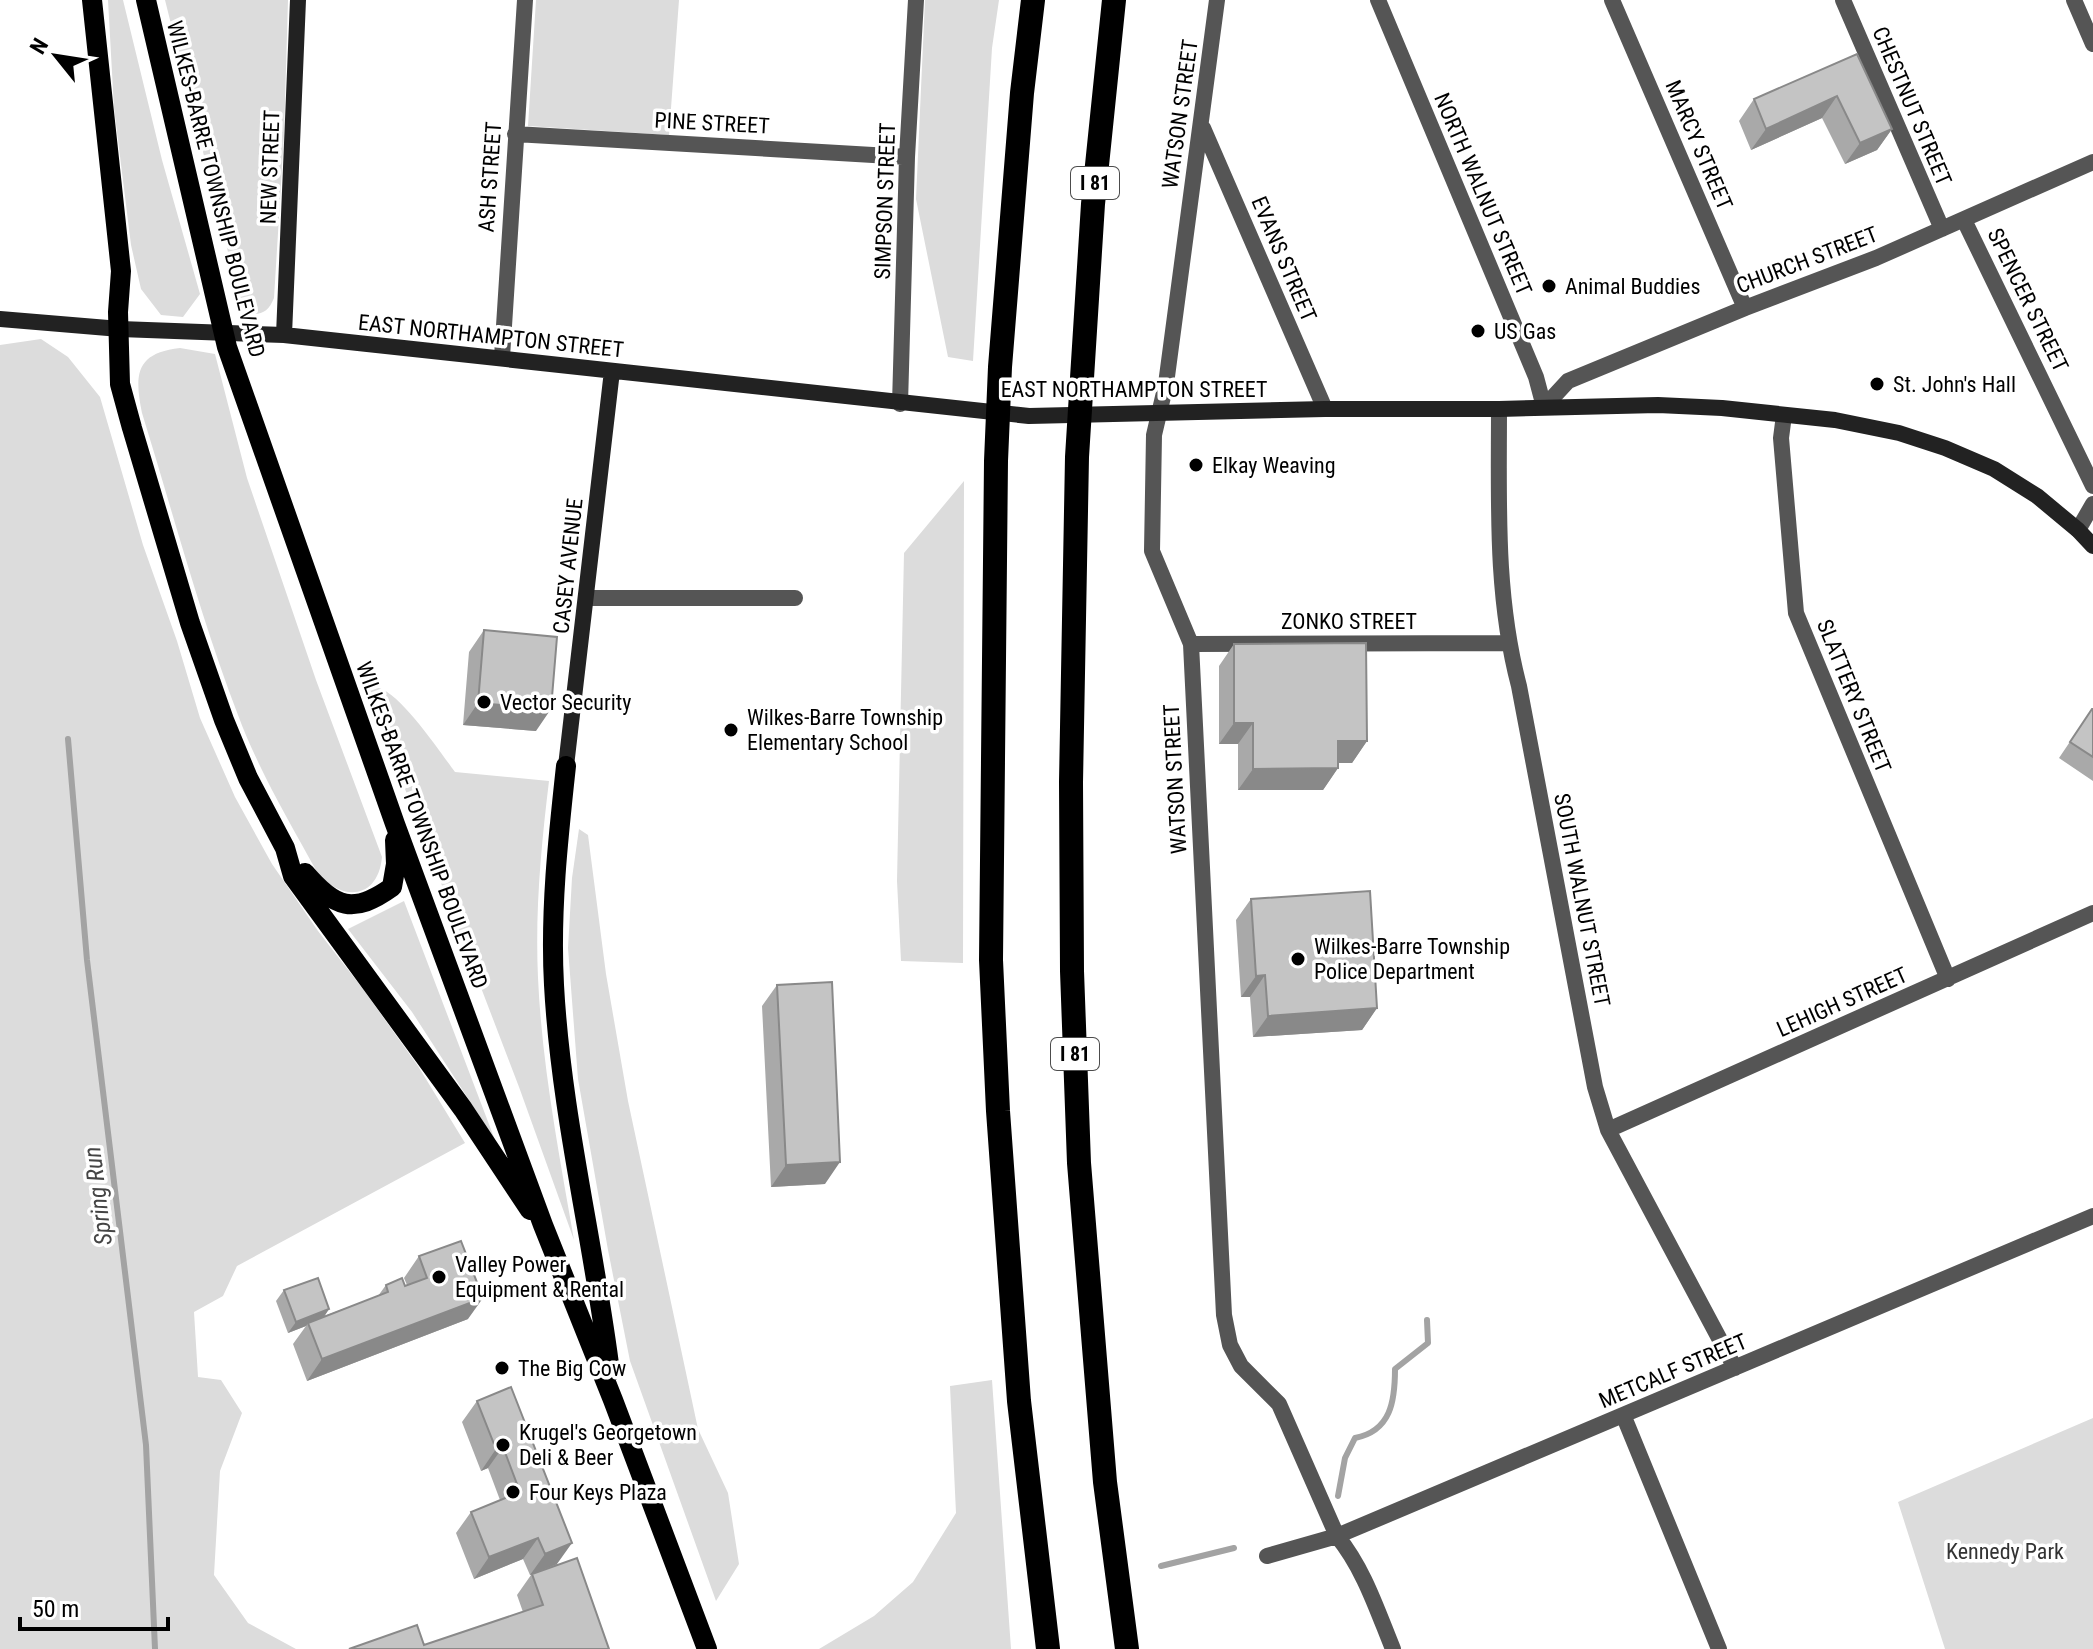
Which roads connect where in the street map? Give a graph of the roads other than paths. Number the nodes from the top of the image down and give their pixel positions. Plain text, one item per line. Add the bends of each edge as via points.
1 (92, 0) edge
2 (146, 0) edge
3 (298, 0) edge
4 (525, 0) edge
5 (916, 0) edge
6 (1033, 0) edge
7 (1114, 0) edge
8 (1217, 0) edge
9 (1378, 0) edge
10 (1612, 0) edge
11 (1843, 0) edge
12 (2074, 0) edge
13 (2093, 44) edge
14 (1202, 126) junction
15 (515, 134) junction
16 (907, 157) junction
17 (2093, 162) edge
18 (1964, 220) junction
19 (1942, 229) junction
20 (1745, 308) junction
21 (0, 319) edge
22 (120, 329) junction
23 (284, 335) junction
24 (502, 357) junction
25 (612, 371) junction
26 (900, 404) junction
27 (1544, 407) junction
28 (1325, 409) junction
29 (1499, 409) junction
30 (1159, 411) junction
31 (1784, 415) junction
32 (2093, 486) edge
33 (2093, 504) edge
34 (2078, 530) junction
35 (2093, 546) edge
36 (587, 598) junction
37 (795, 598) dead end
38 (1507, 643) junction
39 (1191, 644) junction
40 (566, 766) joint
41 (395, 824) junction
42 (285, 848) junction
43 (2093, 913) edge
44 (1948, 979) junction
45 (1608, 1130) junction
46 (2093, 1216) edge
47 (543, 1225) junction
48 (1735, 1368) junction
49 (613, 1400) junction
50 (1624, 1417) junction
51 (1337, 1536) junction
52 (1267, 1556) dead end
53 (707, 1649) edge
54 (1048, 1649) edge
55 (1127, 1649) edge
56 (1393, 1649) edge
57 (1719, 1649) edge

1 - 22 main road via 121,271
2 - 41 main road, WILKES-BARRE TOWNSHIP BOULEVARD via 227,347
3 - 23 main road, NEW STREET
4 - 15 street, ASH STREET
5 - 16 street, SIMPSON STREET
6 - 54 highway via 1000,367 991,960 1019,1401
7 - 55 highway, I 81 via 1093,204 1077,457 1072,971 1079,1163 1105,1482
8 - 14 street, WATSON STREET
9 - 27 street, NORTH WALNUT STREET
10 - 20 street, MARCY STREET
11 - 19 street, CHESTNUT STREET
12 - 13 street
14 - 28 street, EVANS STREET
14 - 30 street, WATSON STREET
15 - 16 street, PINE STREET
15 - 24 street, ASH STREET
16 - 26 street, SIMPSON STREET
17 - 18 street, CHURCH STREET
18 - 19 street, CHURCH STREET
18 - 32 street, SPENCER STREET
19 - 20 street, CHURCH STREET
20 - 27 street, CHURCH STREET via 1568,381
21 - 22 main road, EAST NORTHAMPTON STREET
22 - 23 main road, EAST NORTHAMPTON STREET
22 - 42 main road via 120,384 190,623 248,778
23 - 24 main road, EAST NORTHAMPTON STREET
24 - 25 main road, EAST NORTHAMPTON STREET
25 - 26 main road, EAST NORTHAMPTON STREET
25 - 36 main road, CASEY AVENUE
26 - 30 main road, EAST NORTHAMPTON STREET via 1029,416
27 - 29 main road, EAST NORTHAMPTON STREET
27 - 31 main road, EAST NORTHAMPTON STREET via 1658,405
28 - 29 main road, EAST NORTHAMPTON STREET
28 - 30 main road, EAST NORTHAMPTON STREET
29 - 38 street, SOUTH WALNUT STREET via 1499,567
30 - 39 street, WATSON STREET via 1152,551
31 - 34 main road, EAST NORTHAMPTON STREET via 1886,430 1945,448 1994,469
31 - 44 street, SLATTERY STREET via 1781,438 1796,613
33 - 34 street
34 - 35 main road, EAST NORTHAMPTON STREET
36 - 37 street
36 - 40 main road, CASEY AVENUE
38 - 39 street, ZONKO STREET
38 - 45 street, SOUTH WALNUT STREET
39 - 51 street, WATSON STREET via 1224,1315 1241,1366 1279,1404
40 - 49 main road via 556,855 554,984
41 - 42 main road via 392,887 373,901 352,907 322,893
41 - 47 main road, WILKES-BARRE TOWNSHIP BOULEVARD
42 - 47 main road via 293,876
43 - 44 street, LEHIGH STREET
44 - 45 street, LEHIGH STREET
45 - 48 street, SOUTH WALNUT STREET
46 - 48 street, METCALF STREET
47 - 49 main road, WILKES-BARRE TOWNSHIP BOULEVARD
48 - 50 street, METCALF STREET
49 - 53 main road, WILKES-BARRE TOWNSHIP BOULEVARD
50 - 51 street, METCALF STREET
50 - 57 street
51 - 52 street, METCALF STREET
51 - 56 street, WATSON STREET via 1367,1585

